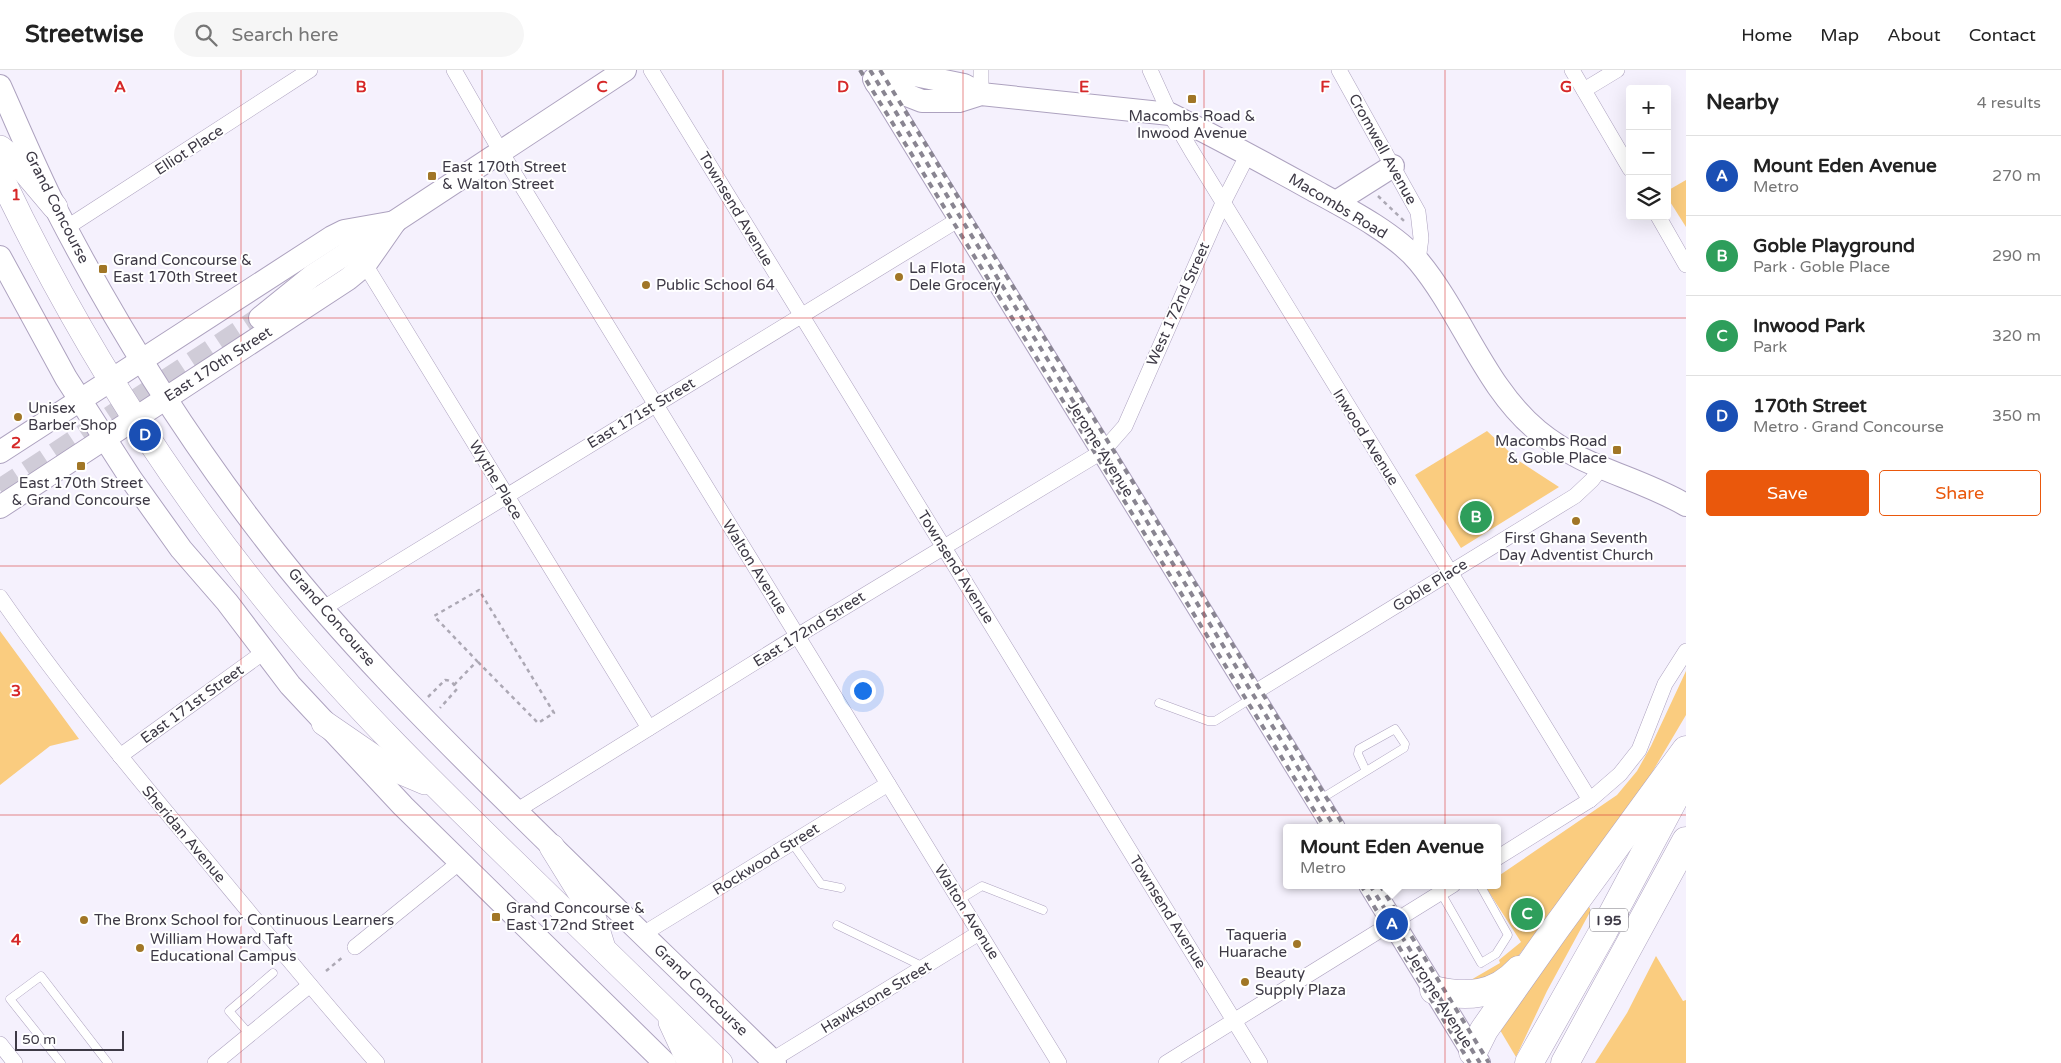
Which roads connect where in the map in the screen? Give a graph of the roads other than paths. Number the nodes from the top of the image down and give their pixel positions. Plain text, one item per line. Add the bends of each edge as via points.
1 (310, 70) edge
2 (454, 70) edge
3 (625, 70) edge
4 (651, 70) edge
5 (980, 70) edge
6 (1150, 70) edge
7 (1339, 70) edge
8 (1572, 70) edge
9 (1618, 70) edge
10 (872, 77) edge
11 (0, 86) edge
12 (1584, 90) junction
13 (981, 94) junction
14 (1170, 114) junction
15 (0, 148) edge
16 (501, 152) junction
17 (1248, 154) junction
18 (1626, 162) edge
19 (1393, 166) junction
20 (0, 175) edge
21 (1336, 202) junction
22 (1223, 203) junction
23 (61, 218) junction
24 (961, 218) junction
25 (1660, 220) edge
26 (395, 222) junction
27 (355, 248) junction
28 (0, 257) edge
29 (1418, 261) junction
30 (1686, 265) edge
31 (256, 312) tunnel mouth
32 (801, 315) junction
33 (142, 358) junction
34 (111, 378) junction
35 (166, 398) junction
36 (80, 399) junction
37 (655, 404) junction
38 (136, 418) junction
39 (105, 438) junction
40 (1103, 451) junction
41 (0, 452) edge
42 (1601, 468) junction
43 (506, 496) junction
44 (1686, 505) edge
45 (0, 507) edge
46 (943, 547) junction
47 (1450, 573) junction
48 (0, 597) edge
49 (322, 609) junction
50 (797, 636) junction
51 (1686, 651) edge
52 (264, 652) junction
53 (1253, 696) junction
54 (1159, 703) dead end
55 (324, 723) junction
56 (649, 728) junction
57 (1686, 750) edge
58 (120, 756) junction
59 (1366, 771) junction
60 (1686, 776) edge
61 (888, 784) junction
62 (437, 787) junction
63 (1590, 800) junction
64 (1317, 801) junction
65 (516, 811) junction
66 (1331, 824) edge
67 (1686, 841) edge
68 (792, 843) junction
69 (552, 846) junction
70 (1501, 856) edge
71 (460, 862) junction
72 (841, 888) dead end
73 (1372, 889) edge
74 (1447, 889) edge
75 (1482, 889) edge
76 (959, 900) junction
77 (1043, 910) dead end
78 (1393, 923) junction
79 (837, 926) dead end
80 (1556, 928) junction
81 (979, 933) junction
82 (643, 934) junction
83 (602, 948) junction
84 (349, 952) road end
85 (924, 967) junction
86 (273, 973) dead end
87 (310, 985) junction
88 (1434, 990) junction
89 (666, 1011) junction
90 (1234, 1021) junction
91 (250, 1035) junction
92 (0, 1044) edge
93 (1476, 1058) edge
94 (774, 1062) edge
95 (15, 1063) edge
96 (61, 1063) edge
97 (108, 1063) edge
98 (215, 1063) edge
99 (377, 1063) edge
100 (666, 1063) edge
101 (690, 1063) edge
102 (720, 1063) edge
103 (1059, 1063) edge
104 (1166, 1063) edge
105 (1260, 1063) edge
106 (1529, 1063) edge
107 (1564, 1063) edge

1 - 23 street, Elliot Place
2 - 16 street, Walton Avenue
3 - 16 street, East 170th Street
4 - 32 street, Townsend Avenue
5 - 13 street
6 - 14 street, Inwood Avenue
7 - 19 street, Cromwell Avenue
8 - 12 street
9 - 12 street
10 - 13 street, Macombs Road via 905,73 964,84
10 - 24 street, Jerome Avenue
11 - 23 street, Grand Concourse
12 - 18 street
13 - 14 street, Macombs Road
14 - 17 street, Macombs Road
14 - 22 street, Inwood Avenue
15 - 23 main road via 17,162
16 - 26 street, East 170th Street
16 - 37 street, Walton Avenue
17 - 21 street, Macombs Road
17 - 22 street, West 172nd Street
19 - 21 street
19 - 29 street, Cromwell Avenue via 1418,212 1421,238
20 - 34 main road via 45,264
21 - 29 street, Macombs Road via 1388,234
22 - 40 street, West 172nd Street via 1125,426
22 - 47 street, Inwood Avenue
23 - 33 street, Grand Concourse
24 - 32 street, East 171st Street
24 - 40 street, Jerome Avenue
25 - 30 street
26 - 27 street, East 170th Street
26 - 27 street, East 170th Street
27 - 31 street, East 170th Street via 312,276 275,308
27 - 33 street, East 170th Street via 302,255
27 - 35 street, East 170th Street via 348,279
27 - 43 street, Wythe Place
28 - 36 street
29 - 42 street, Macombs Road via 1456,316 1502,393 1520,415 1562,449
32 - 37 street, East 171st Street
32 - 46 street, Townsend Avenue
33 - 34 street, East 170th Street
33 - 35 street, Grand Concourse
34 - 36 street, East 170th Street
34 - 38 main road
35 - 38 street, East 170th Street
35 - 49 street, Grand Concourse via 231,493
36 - 39 street
36 - 41 street, East 170th Street
37 - 43 street, East 171st Street
37 - 50 street, Walton Avenue
38 - 39 street, East 170th Street
38 - 62 main road via 205,520 282,620 360,708
39 - 45 street, East 170th Street
39 - 52 street via 166,528
40 - 46 street, East 172nd Street
40 - 53 street, Jerome Avenue
42 - 44 street, Macombs Road via 1656,489
42 - 47 street, Goble Place via 1575,496
43 - 49 street, East 171st Street
43 - 56 street, Wythe Place
46 - 50 street, East 172nd Street
46 - 90 street, Townsend Avenue
47 - 53 street, Goble Place
47 - 63 street, Inwood Avenue
48 - 58 street, Sheridan Avenue via 40,656
49 - 65 street, Grand Concourse via 407,702
50 - 56 street, East 172nd Street
50 - 61 street, Walton Avenue
51 - 63 street via 1666,684 1634,758
52 - 55 street
52 - 58 street, East 171st Street
53 - 54 lane via 1214,721
53 - 64 street, Jerome Avenue
55 - 62 main road via 385,765
55 - 71 street
56 - 65 street, East 172nd Street
57 - 80 highway
58 - 87 street, Sheridan Avenue
59 - 59 lane via 1404,748 1405,744 1395,728 1359,749
59 - 64 lane
60 - 106 highway, I 95
61 - 68 street, Rockwood Street
61 - 76 street, Walton Avenue
62 - 83 main road
63 - 70 street
64 - 66 street, Jerome Avenue
65 - 69 street, Grand Concourse
67 - 107 highway, I 95
68 - 72 lane via 821,884
68 - 82 street, Rockwood Street
69 - 82 street, Grand Concourse
69 - 83 main road via 591,910
71 - 84 street
71 - 100 street
73 - 78 street, Jerome Avenue
74 - 75 lane via 1481,963 1496,954 1508,935
74 - 78 street
76 - 77 lane via 982,886
76 - 81 street, Walton Avenue
78 - 88 street, Jerome Avenue
78 - 90 street
79 - 85 lane
80 - 88 highway via 1516,974 1496,988 1471,995
80 - 93 highway via 1484,1030
81 - 85 street, Hawkstone Street
81 - 103 street, Walton Avenue
82 - 94 street, Grand Concourse
83 - 89 main road
85 - 94 street, Hawkstone Street
86 - 91 lane via 229,1011
87 - 91 street
87 - 99 street, Sheridan Avenue
88 - 93 street, Jerome Avenue
89 - 101 main road
89 - 102 main road
90 - 104 street
90 - 105 street, Townsend Avenue
91 - 98 street
92 - 95 street
96 - 97 lane via 10,998 41,976

